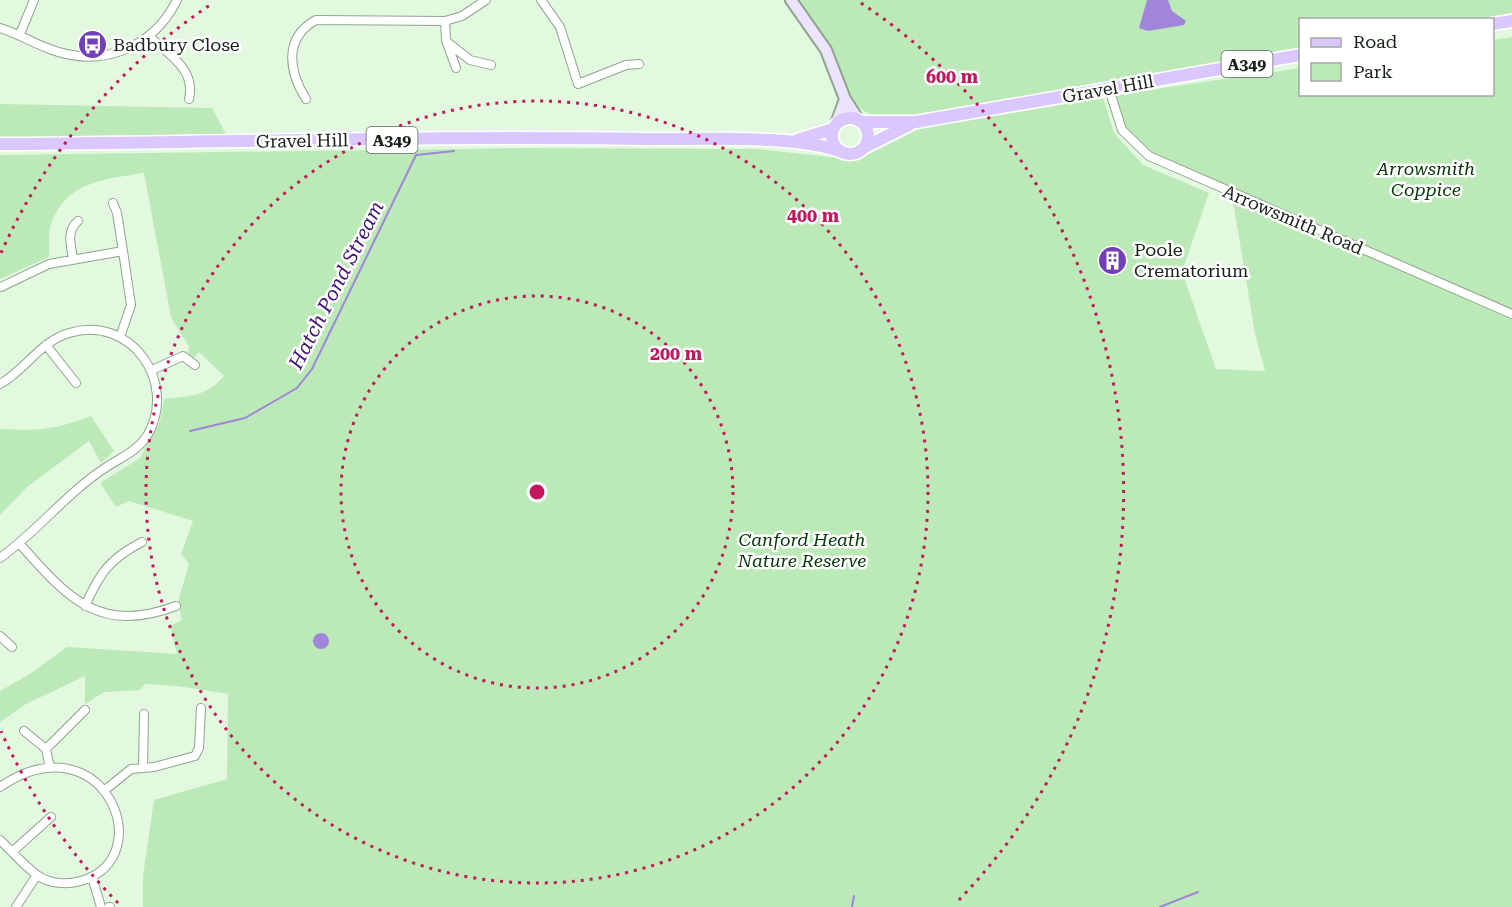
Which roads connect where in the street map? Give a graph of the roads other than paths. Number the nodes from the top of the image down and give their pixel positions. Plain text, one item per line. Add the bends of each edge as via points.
1 (34, 0) edge
2 (177, 0) edge
3 (486, 0) edge
4 (541, 0) edge
5 (791, 0) edge
6 (445, 21) junction
7 (1512, 21) edge
8 (1494, 24) edge
9 (0, 28) edge
10 (20, 34) junction
11 (150, 37) junction
12 (447, 42) junction
13 (1299, 56) edge
14 (639, 63) dead end
15 (491, 65) dead end
16 (456, 68) dead end
17 (1109, 89) junction
18 (189, 99) dead end
19 (306, 99) dead end
20 (845, 99) junction
21 (860, 120) junction
22 (916, 122) junction
23 (834, 127) junction
24 (784, 142) junction
25 (0, 144) edge
26 (865, 147) junction
27 (842, 152) junction
28 (113, 203) dead end
29 (78, 221) dead end
30 (123, 251) junction
31 (73, 259) junction
32 (1, 287) edge
33 (1512, 314) edge
34 (120, 337) junction
35 (46, 345) junction
36 (195, 365) dead end
37 (152, 370) junction
38 (76, 383) dead end
39 (0, 384) edge
40 (142, 542) dead end
41 (19, 543) junction
42 (0, 558) edge
43 (84, 606) junction
44 (174, 618) dead end
45 (0, 636) edge
46 (12, 647) dead end
47 (201, 708) dead end
48 (86, 710) dead end
49 (79, 717) junction
50 (192, 718) dead end
51 (201, 719) junction
52 (135, 723) dead end
53 (86, 725) dead end
54 (24, 731) dead end
55 (46, 749) junction
56 (50, 768) junction
57 (143, 768) junction
58 (0, 787) edge
59 (105, 790) junction
60 (51, 817) dead end
61 (0, 840) edge
62 (12, 852) junction
63 (37, 875) junction
64 (92, 877) junction
65 (16, 907) edge
66 (101, 907) edge

1 - 10 street
2 - 11 street via 168,18
3 - 6 street via 462,16
4 - 14 street via 560,27 578,84
5 - 20 street via 826,50
6 - 12 street
6 - 19 street via 333,19 307,25 295,43 291,69
7 - 8 main road
9 - 10 street
10 - 11 street via 46,48 88,56 108,55
11 - 18 street via 189,75
12 - 15 street via 470,60
12 - 16 street
13 - 17 main road, Gravel Hill / A349
17 - 22 main road, Gravel Hill / A349
17 - 33 street, Arrowsmith Road via 1122,130 1149,156
20 - 21 street
20 - 23 street
21 - 22 main road, Gravel Hill / A349
21 - 23 main road via 846,118
21 - 26 main road via 868,131
22 - 26 main road, Gravel Hill / A349
23 - 24 main road, Gravel Hill / A349
23 - 27 main road via 832,140
24 - 25 main road, Gravel Hill / A349 via 541,137
24 - 27 main road, Gravel Hill / A349
26 - 27 main road via 854,154
28 - 30 street
29 - 31 street via 71,228
30 - 31 street
30 - 34 street via 131,305
31 - 32 street via 25,273
34 - 35 street via 105,331 80,330 56,337
34 - 37 street via 141,352
35 - 38 street
35 - 39 street
36 - 37 street via 183,356
37 - 41 street via 158,407 140,445 74,490
40 - 43 street via 112,560
41 - 42 street
41 - 43 street via 57,586
43 - 44 street via 127,616 173,607
45 - 46 street
47 - 51 street
48 - 49 street
49 - 53 street
49 - 55 street
50 - 51 street
51 - 57 street via 195,756
52 - 57 street via 145,718
54 - 55 street
55 - 56 street
56 - 58 street via 17,777
56 - 59 street via 86,776
57 - 59 street via 126,771
59 - 64 street via 116,809 118,834 112,856
60 - 62 street
61 - 62 street
62 - 63 street
63 - 64 street via 67,883
63 - 65 street
64 - 66 street

